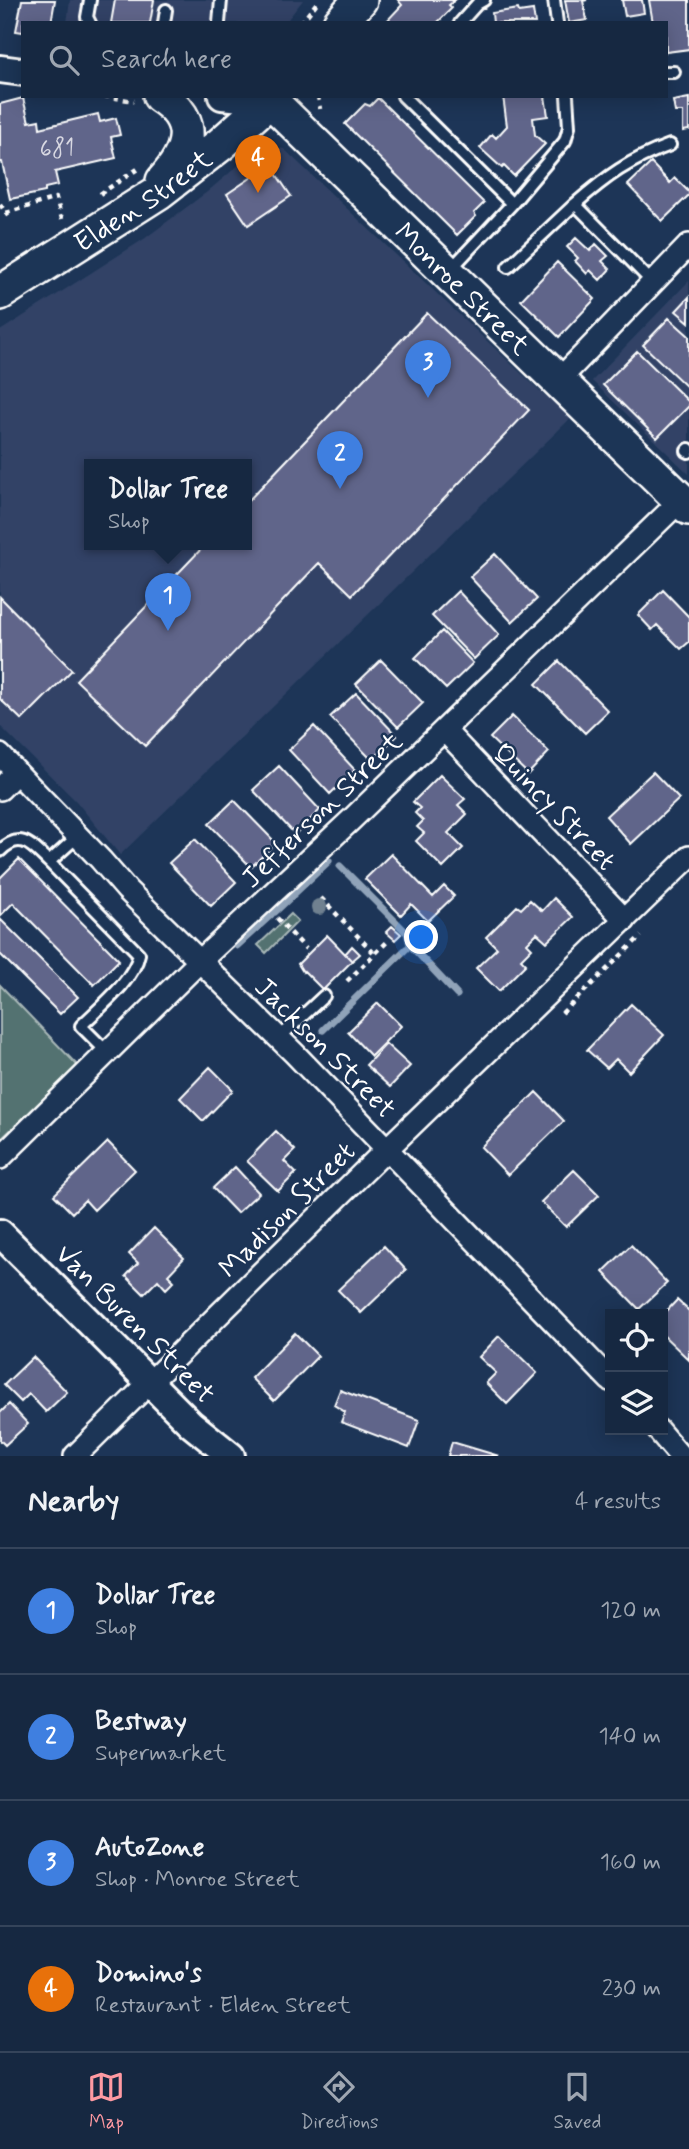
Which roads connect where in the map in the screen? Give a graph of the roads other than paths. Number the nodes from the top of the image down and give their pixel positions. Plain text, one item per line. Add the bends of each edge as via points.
1 (90, 0) edge
2 (221, 0) edge
3 (360, 0) edge
4 (484, 0) edge
5 (554, 0) edge
6 (166, 10) dead end
7 (89, 21) edge
8 (164, 21) edge
9 (219, 21) edge
10 (342, 21) edge
11 (462, 21) edge
12 (557, 21) edge
13 (0, 69) edge
14 (21, 72) edge
15 (404, 98) edge
16 (567, 98) edge
17 (150, 99) edge
18 (273, 99) edge
19 (670, 145) dead end
20 (146, 200) junction
21 (512, 204) junction
22 (575, 204) junction
23 (689, 245) edge
24 (508, 267) dead end
25 (446, 273) junction
26 (653, 283) junction
27 (0, 293) edge
28 (558, 382) junction
29 (686, 500) edge
30 (444, 730) junction
31 (0, 755) edge
32 (16, 772) junction
33 (0, 789) edge
34 (78, 836) junction
35 (0, 851) edge
36 (689, 857) edge
37 (50, 862) junction
38 (625, 920) junction
39 (200, 961) junction
40 (324, 996) dead end
41 (279, 1038) junction
42 (107, 1052) junction
43 (388, 1148) junction
44 (0, 1158) edge
45 (0, 1233) edge
46 (605, 1375) edge
47 (150, 1383) junction
48 (662, 1435) edge
49 (75, 1456) edge
50 (231, 1456) edge
51 (680, 1456) edge

1 - 7 lane
2 - 9 lane
3 - 10 main road
4 - 11 lane
5 - 12 lane
6 - 8 lane
13 - 14 street
15 - 21 lane
16 - 21 lane via 565,141
17 - 20 main road via 171,103 182,114 186,139 182,156
18 - 20 main road, Elden Street via 192,168
18 - 25 main road, Monroe Street
19 - 22 lane via 639,156
20 - 27 main road, Elden Street
21 - 25 lane
22 - 24 lane
22 - 26 lane
23 - 26 street
25 - 28 main road, Monroe Street
26 - 28 street
28 - 29 main road, Monroe Street
29 - 30 street, Jefferson Street
30 - 38 street, Quincy Street
30 - 39 street, Jefferson Street
31 - 32 street, Jackson Street
32 - 33 street
32 - 34 street, Jackson Street
34 - 37 lane
34 - 39 street, Jackson Street
35 - 37 lane via 23,841
36 - 38 street, Madison Street
37 - 42 lane via 139,954 130,975 81,1026
38 - 43 street, Madison Street
39 - 41 street, Jackson Street
39 - 42 street, Jefferson Street
40 - 41 lane
41 - 43 street, Jackson Street
42 - 44 street, Jefferson Street
43 - 46 street, Jackson Street
43 - 47 street, Madison Street
45 - 47 street, Van Buren Street
47 - 49 street, Madison Street
47 - 50 street, Van Buren Street
48 - 51 street

